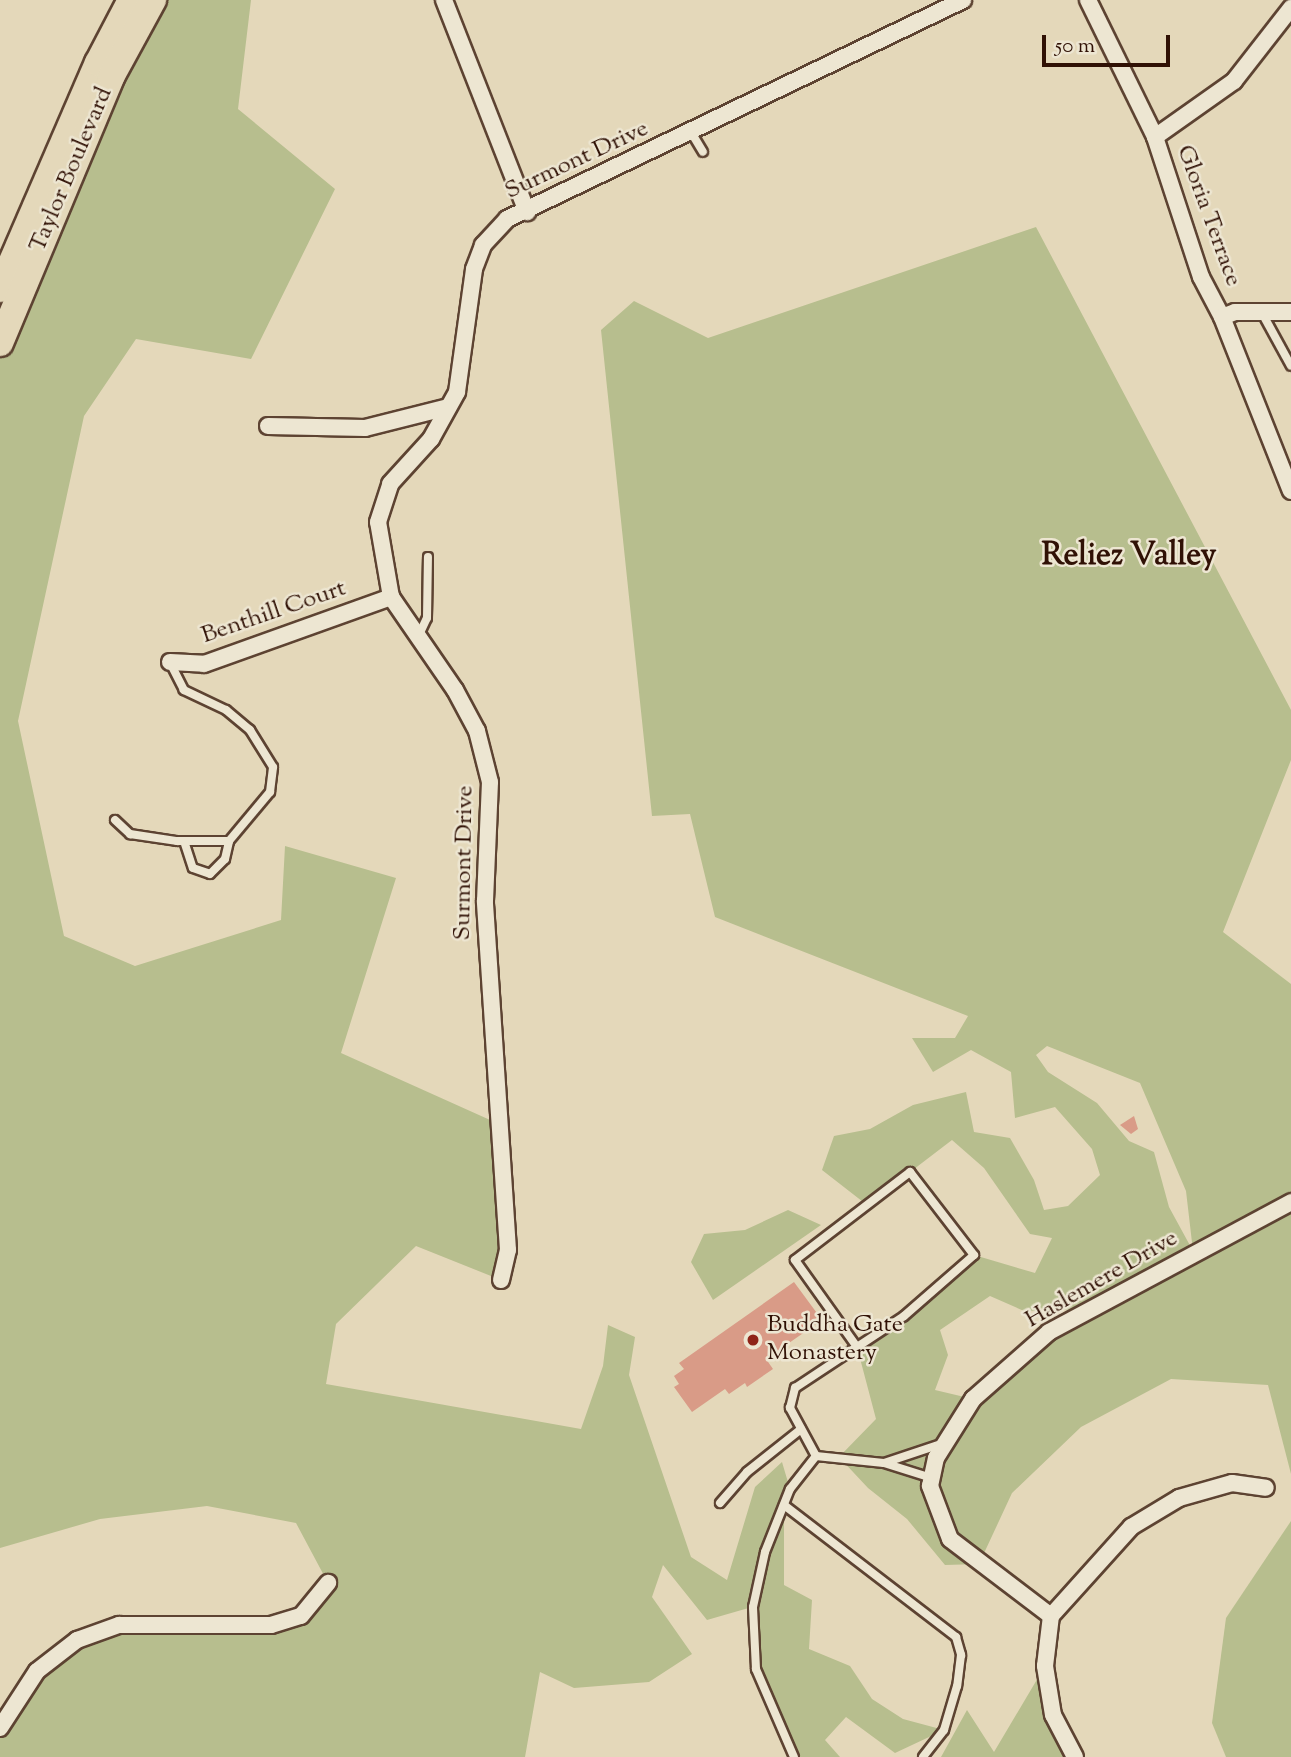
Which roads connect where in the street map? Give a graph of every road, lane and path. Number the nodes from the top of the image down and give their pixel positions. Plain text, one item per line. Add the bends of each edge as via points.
1 (131, 0) edge
2 (153, 0) edge
3 (444, 0) edge
4 (964, 0) edge
5 (1088, 0) edge
6 (1291, 8) edge
7 (691, 132) junction
8 (1155, 137) junction
9 (703, 152) dead end
10 (527, 212) junction
11 (0, 289) edge
12 (1291, 312) edge
13 (1262, 313) junction
14 (1222, 317) junction
15 (0, 343) edge
16 (1291, 366) edge
17 (449, 407) junction
18 (268, 426) dead end
19 (1291, 491) edge
20 (428, 557) dead end
21 (391, 597) junction
22 (418, 637) junction
23 (170, 662) joint
24 (115, 820) dead end
25 (184, 841) junction
26 (229, 841) junction
27 (1291, 1202) edge
28 (501, 1280) dead end
29 (857, 1347) junction
30 (801, 1429) junction
31 (946, 1443) junction
32 (816, 1456) junction
33 (884, 1463) junction
34 (932, 1478) junction
35 (1266, 1488) dead end
36 (720, 1503) dead end
37 (784, 1506) junction
38 (328, 1583) dead end
39 (1051, 1616) junction
40 (0, 1728) edge
41 (794, 1757) edge
42 (923, 1757) edge
43 (1075, 1757) edge

1 - 11 main road, Taylor Boulevard via 98,63
2 - 15 main road, Taylor Boulevard via 111,77
3 - 10 street
4 - 7 street, Surmont Drive
5 - 8 street, Gloria Terrace
6 - 8 street via 1234,81
7 - 9 lane
7 - 10 street, Surmont Drive
8 - 14 street, Gloria Terrace via 1201,277
10 - 17 street, Surmont Drive via 507,219 483,245 474,269 457,392
12 - 13 street
13 - 14 street via 1235,312
13 - 16 lane
14 - 19 street, Gloria Terrace
17 - 18 street via 365,428
17 - 21 street, Surmont Drive via 431,439 390,484 382,509 380,544
20 - 22 lane via 427,618
21 - 22 street, Surmont Drive
21 - 23 street, Benthill Court via 204,663
22 - 28 street, Surmont Drive via 477,731 491,782 485,901 508,1250
23 - 26 lane via 184,690 226,710 250,730 273,767 270,792
24 - 25 lane via 130,834
25 - 26 lane
25 - 26 lane via 192,868 210,874 225,859
27 - 31 street, Haslemere Drive via 1049,1332 973,1399
29 - 29 lane via 904,1316 974,1255 910,1172 795,1260
29 - 30 lane via 795,1388 790,1408
30 - 32 lane
30 - 36 lane via 747,1472
31 - 33 lane
31 - 34 street, Haslemere Drive
32 - 33 lane
32 - 37 lane
33 - 34 lane
34 - 39 street via 930,1486 950,1539
35 - 39 street via 1231,1483 1179,1498 1131,1527
37 - 41 lane via 765,1552 753,1607 755,1669
37 - 42 lane via 956,1637 961,1655 957,1686 944,1730
38 - 40 street via 301,1616 271,1625 119,1625 77,1640 37,1671
39 - 43 street via 1045,1667 1053,1715

